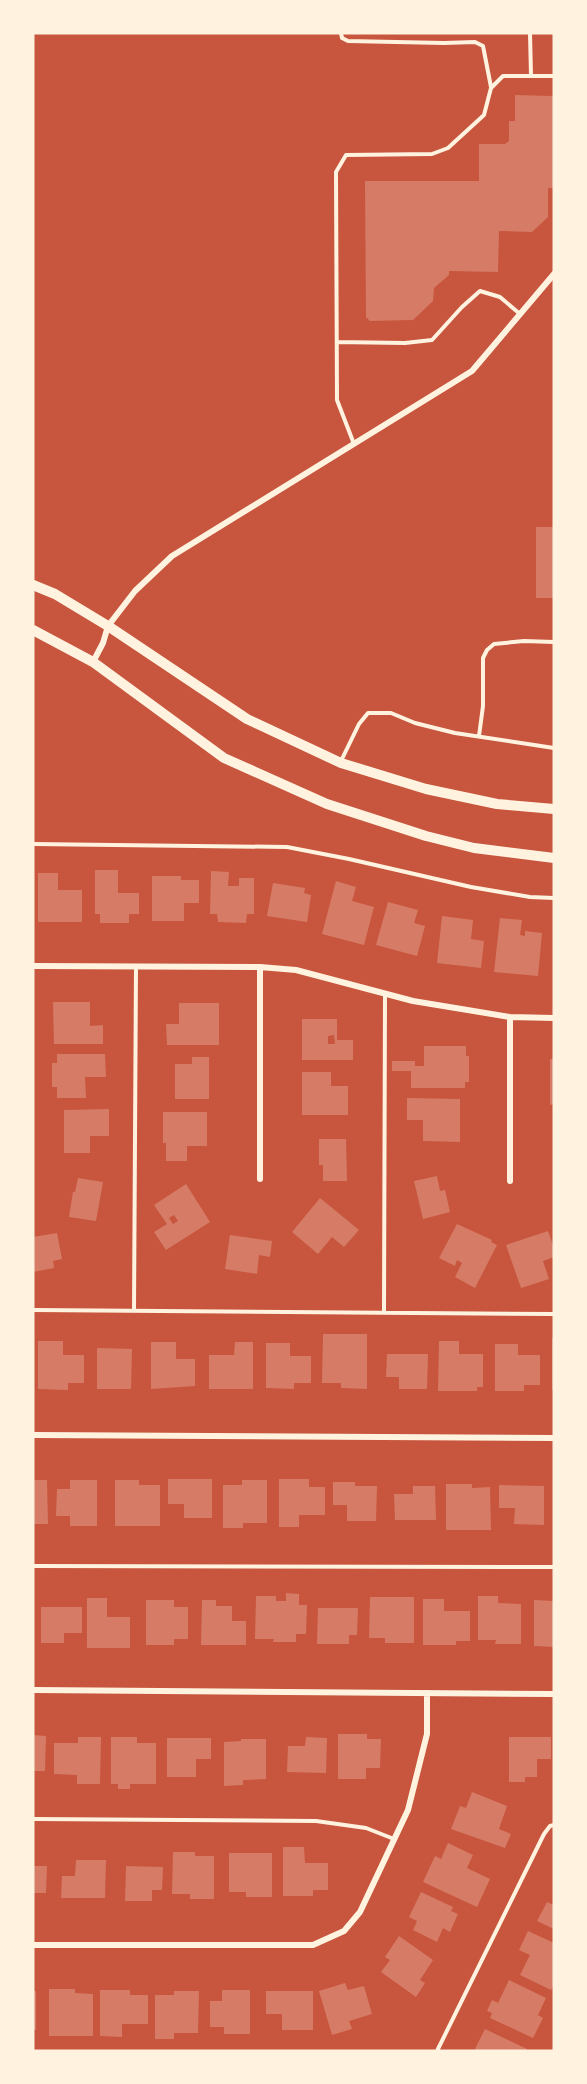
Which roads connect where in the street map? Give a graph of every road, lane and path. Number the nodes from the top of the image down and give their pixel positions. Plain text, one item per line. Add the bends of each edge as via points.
1 (341, 33) edge
2 (530, 33) edge
3 (531, 76) junction
4 (554, 76) edge
5 (491, 88) junction
6 (554, 274) edge
7 (520, 314) junction
8 (337, 342) junction
9 (354, 444) junction
10 (33, 585) edge
11 (108, 626) junction
12 (33, 630) edge
13 (554, 642) edge
14 (93, 662) junction
15 (478, 736) junction
16 (554, 748) edge
17 (341, 763) junction
18 (554, 809) edge
19 (33, 844) edge
20 (554, 858) edge
21 (554, 898) edge
22 (33, 966) edge
23 (136, 966) junction
24 (260, 967) junction
25 (385, 993) junction
26 (510, 1017) junction
27 (554, 1018) edge
28 (260, 1179) dead end
29 (510, 1181) dead end
30 (33, 1310) edge
31 (134, 1311) junction
32 (384, 1313) junction
33 (554, 1314) edge
34 (33, 1435) edge
35 (554, 1438) edge
36 (33, 1566) edge
37 (554, 1567) edge
38 (33, 1690) edge
39 (427, 1693) junction
40 (554, 1694) edge
41 (33, 1819) edge
42 (554, 1824) edge
43 (395, 1839) junction
44 (33, 1945) edge
45 (437, 2051) edge

1 - 5 lane via 348,41 475,42 483,46
2 - 3 lane
3 - 4 lane
3 - 5 lane via 503,76
5 - 8 lane via 484,115 448,148 432,154 346,155 336,172
6 - 7 street
7 - 8 lane via 500,297 480,291 432,340
7 - 9 street via 472,371
8 - 9 lane via 337,400
9 - 11 street via 172,555 135,591
10 - 11 main road
11 - 14 street
11 - 17 main road via 247,719
12 - 14 main road
13 - 15 lane via 494,644 487,650 483,658 483,706
14 - 20 main road via 225,758 327,804 474,848
15 - 16 lane
15 - 17 lane via 414,723 391,713 368,713
17 - 18 main road via 426,789 497,804
19 - 21 lane via 287,847 471,887
22 - 23 street
23 - 24 street
23 - 31 lane
24 - 25 street via 296,970
24 - 28 street
25 - 26 street
25 - 32 lane
26 - 27 street
26 - 29 street
30 - 31 lane
31 - 32 lane
32 - 33 lane
34 - 35 street
36 - 37 lane
38 - 39 street
39 - 40 street
39 - 43 street via 427,1734 408,1810
41 - 43 lane via 316,1821 366,1828
42 - 45 lane via 544,1834
43 - 44 street via 360,1912 344,1931 313,1945

